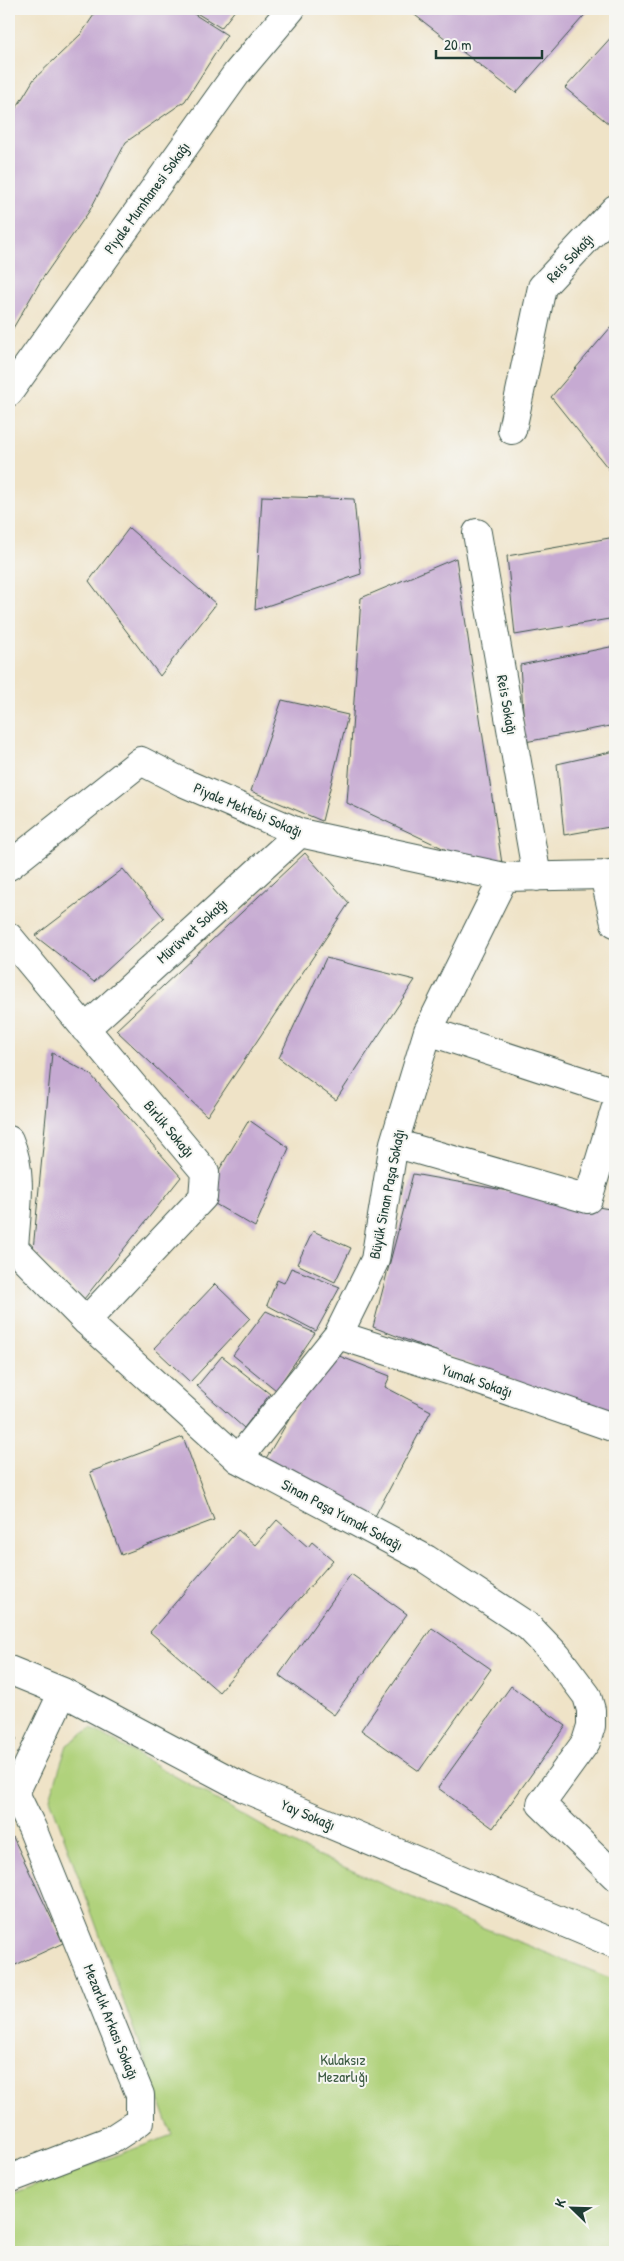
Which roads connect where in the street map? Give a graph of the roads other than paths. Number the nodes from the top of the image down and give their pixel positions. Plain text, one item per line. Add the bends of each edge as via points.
1 (291, 9) edge
2 (615, 209) edge
3 (9, 392) edge
4 (512, 430) dead end
5 (477, 533) dead end
6 (300, 833) junction
7 (9, 866) edge
8 (609, 874) edge
9 (504, 877) junction
10 (537, 877) junction
11 (615, 923) edge
12 (9, 937) edge
13 (85, 1029) junction
14 (428, 1031) junction
15 (615, 1092) edge
16 (615, 1110) edge
17 (9, 1140) edge
18 (394, 1143) junction
19 (610, 1148) edge
20 (86, 1321) junction
21 (338, 1336) junction
22 (615, 1428) edge
23 (238, 1459) junction
24 (9, 1670) edge
25 (64, 1692) junction
26 (12, 1793) edge
27 (615, 1876) edge
28 (615, 1944) edge
29 (9, 2179) edge

1 - 3 street, Piyale Mumhanesi Sokağı via 237,73
2 - 4 street, Reis Sokağı via 542,287
5 - 10 street, Reis Sokağı
6 - 7 street, Piyale Mektebi Sokağı via 141,761
6 - 9 street, Piyale Mektebi Sokağı
6 - 13 street, Mürüvvet Sokağı
8 - 10 street, Piyale Mektebi Sokağı
8 - 11 street
9 - 10 street, Piyale Mektebi Sokağı
9 - 14 street, Büyük Sinan Paşa Sokağı
12 - 13 street, Birlik Sokağı
13 - 20 street, Birlik Sokağı via 205,1172 203,1197
14 - 15 street
14 - 18 street, Büyük Sinan Paşa Sokağı
16 - 19 street
17 - 20 street, Sinan Paşa Yumak Sokağı via 18,1173 14,1248
18 - 19 street via 588,1199
18 - 21 street, Büyük Sinan Paşa Sokağı via 375,1260
20 - 23 street, Sinan Paşa Yumak Sokağı
21 - 22 street, Yumak Sokağı
21 - 23 street, Büyük Sinan Paşa Sokağı
23 - 27 street, Sinan Paşa Yumak Sokağı via 426,1559 529,1627 557,1656 587,1696 591,1726 586,1742 541,1804
24 - 25 street, Yay Sokağı
25 - 26 street, Mezarlık Arkası Sokağı
25 - 28 street, Yay Sokağı via 246,1789
26 - 29 street, Mezarlık Arkası Sokağı via 32,1828 140,2094 140,2121 111,2140

